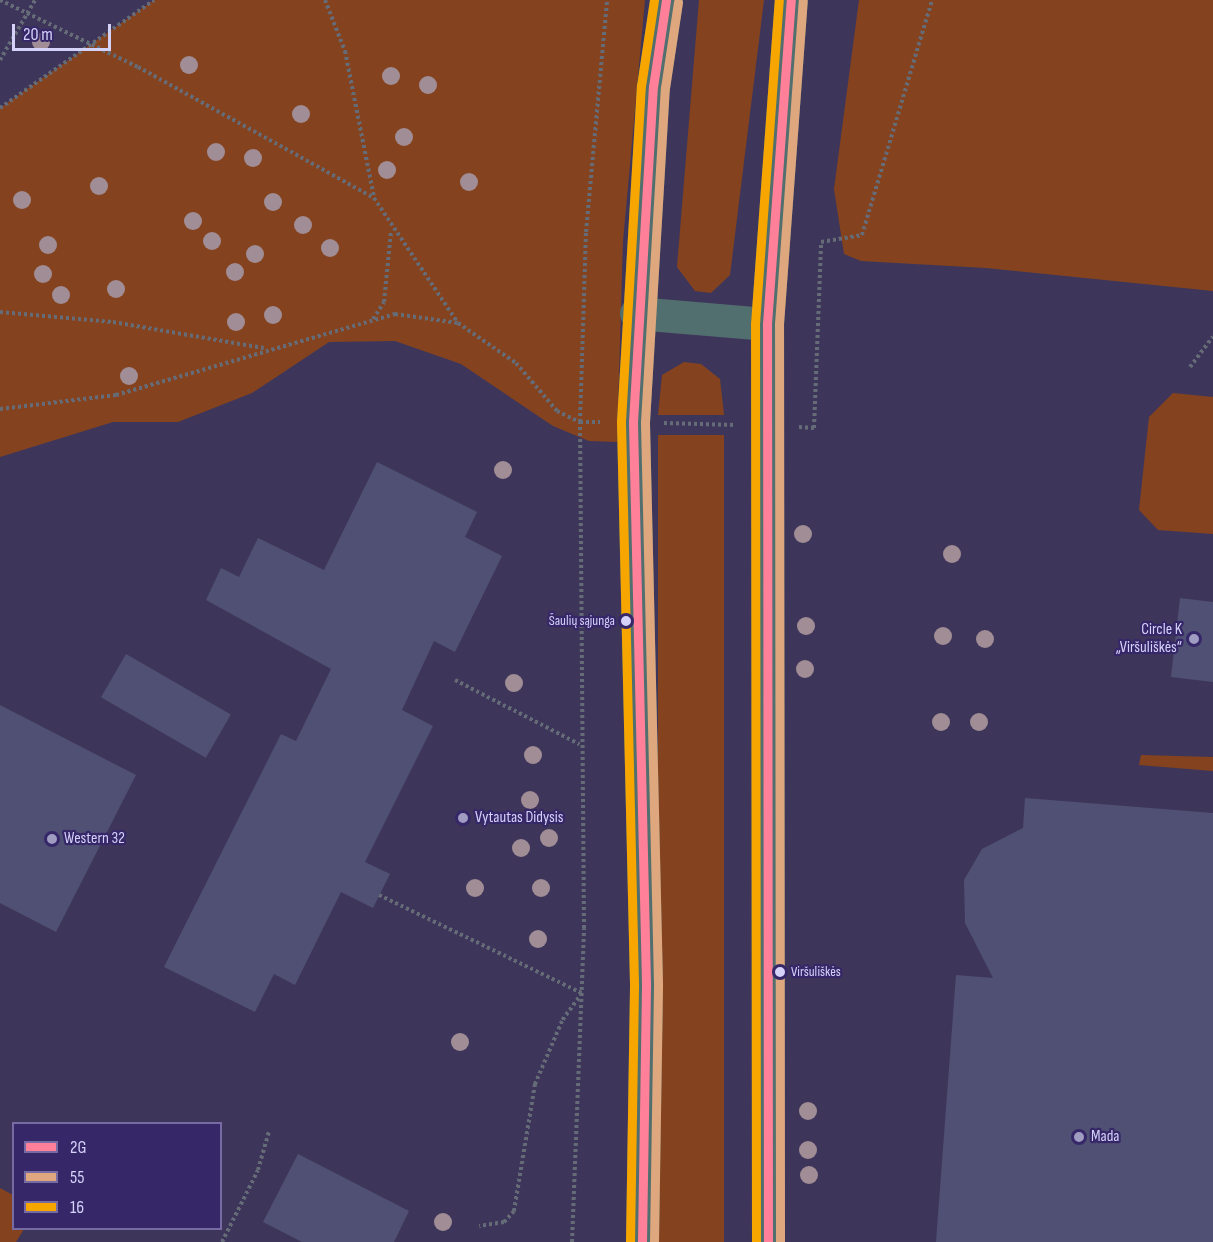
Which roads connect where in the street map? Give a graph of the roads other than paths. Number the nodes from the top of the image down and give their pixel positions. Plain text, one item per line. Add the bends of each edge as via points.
1 (666, 0) edge
2 (791, 0) edge
3 (636, 313) junction
4 (767, 324) junction
5 (642, 1242) edge
6 (768, 1242) edge

1 - 3 main road via 653,87
2 - 4 main road
3 - 4 main road
3 - 5 main road via 633,422 646,983
4 - 6 main road

